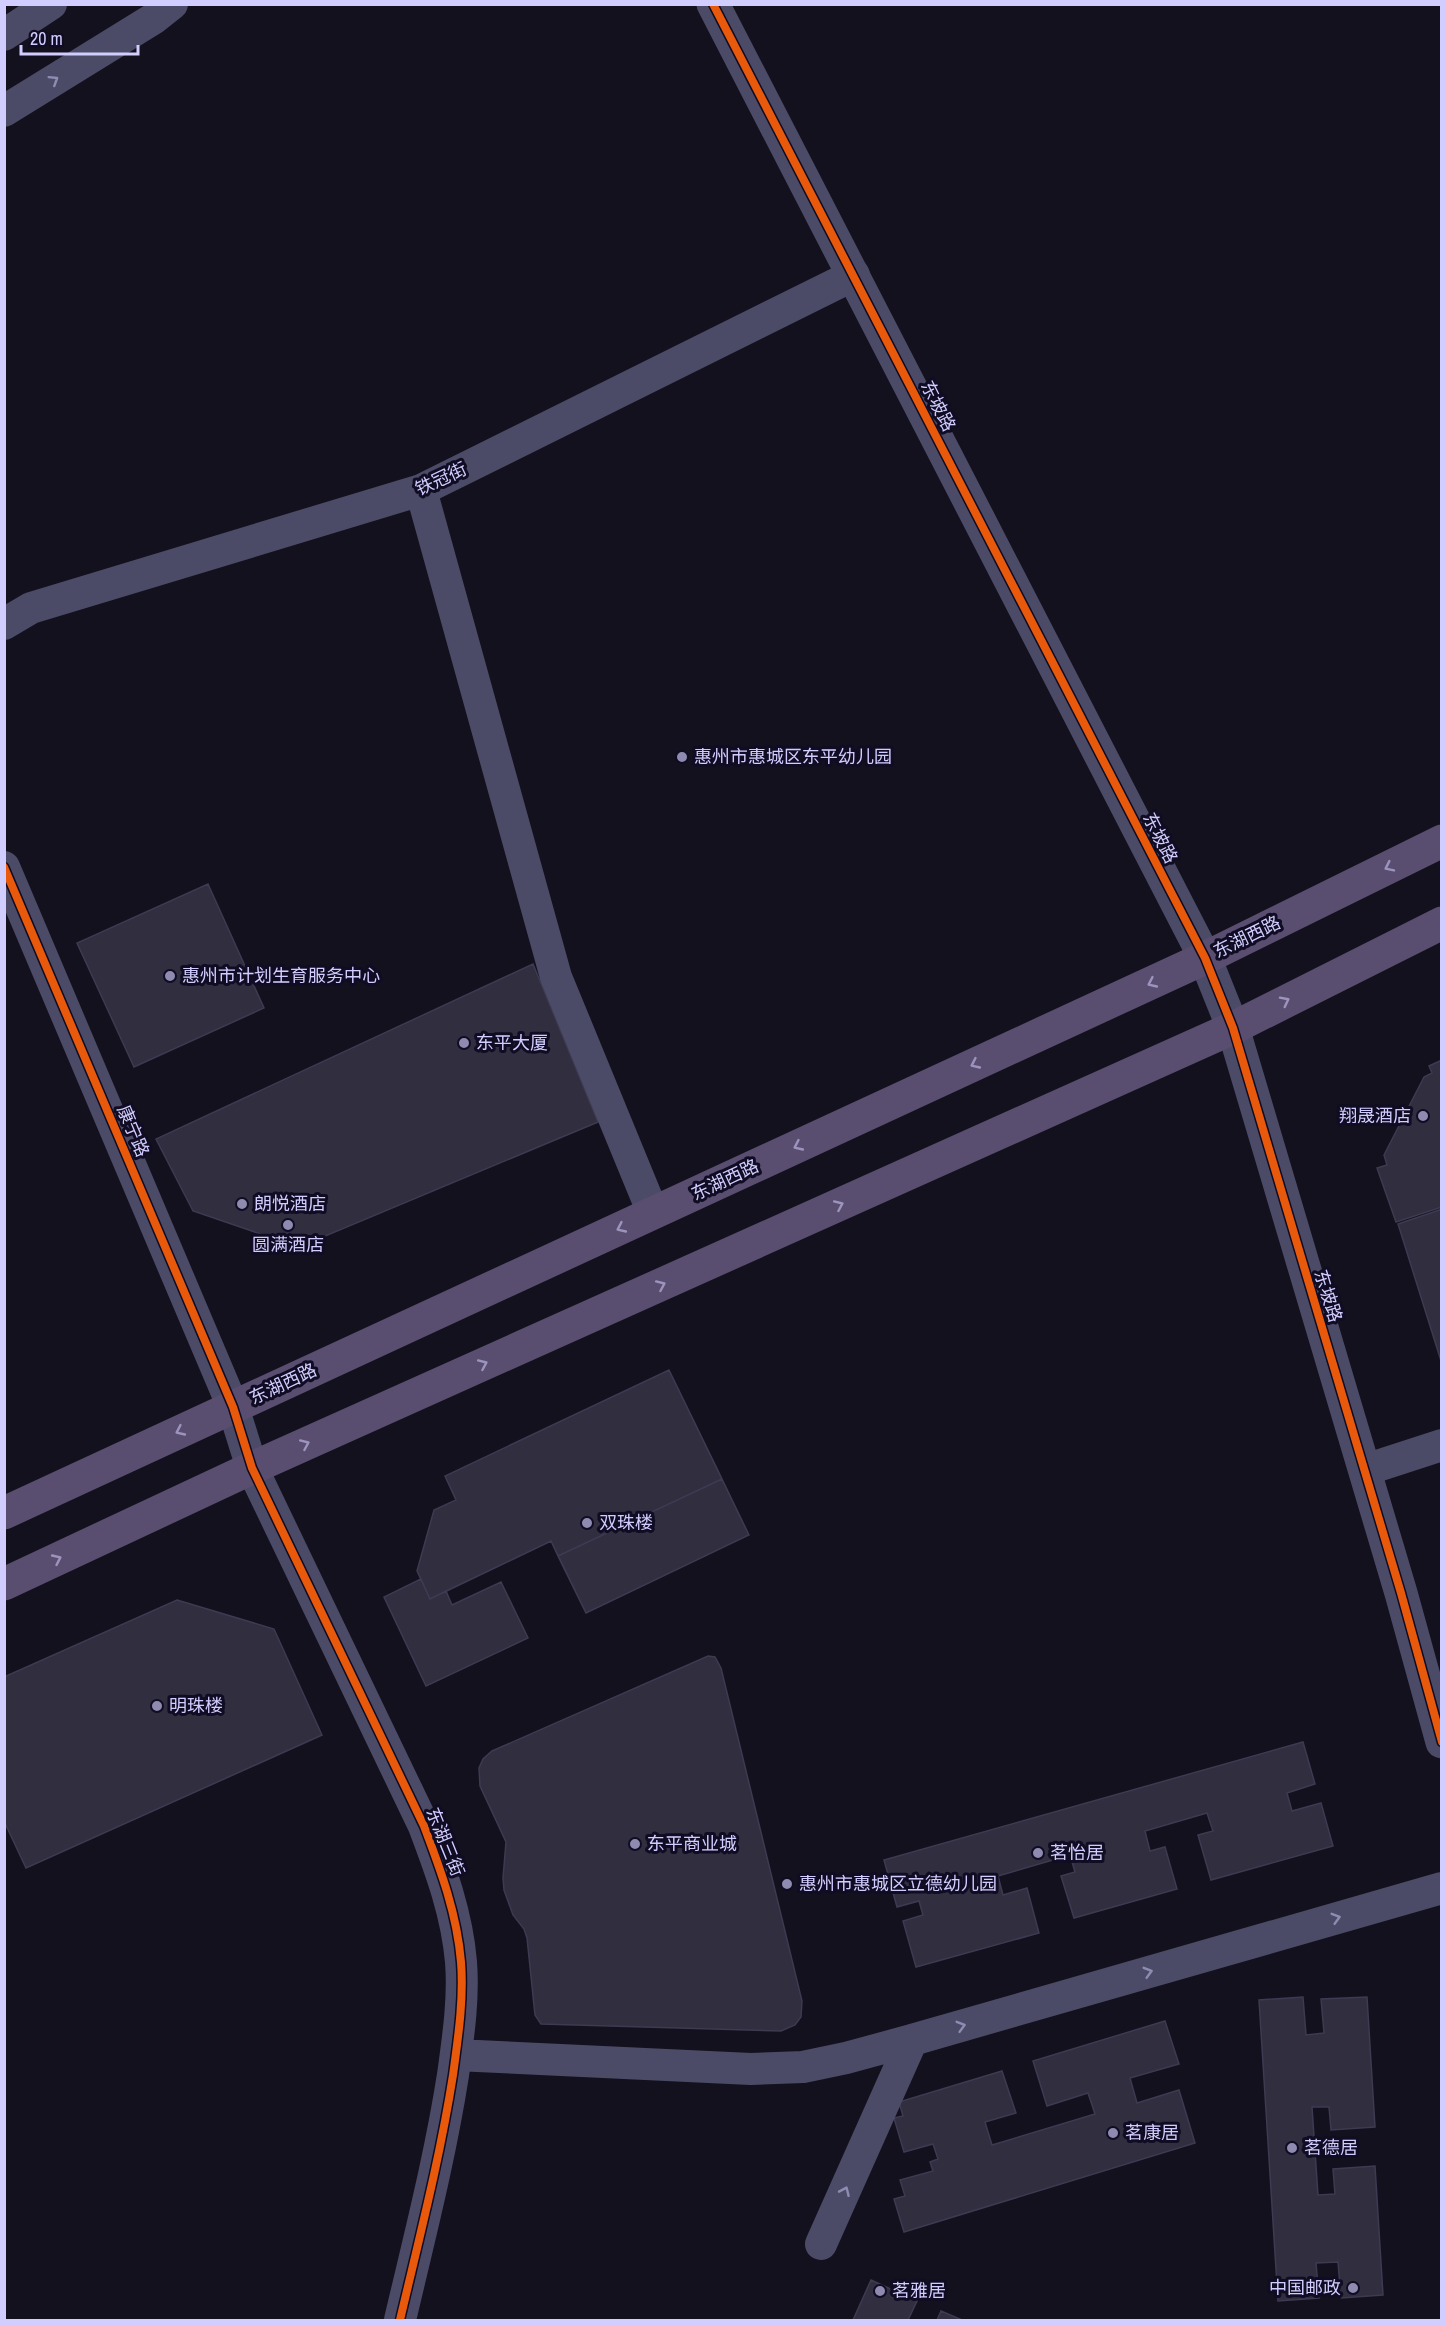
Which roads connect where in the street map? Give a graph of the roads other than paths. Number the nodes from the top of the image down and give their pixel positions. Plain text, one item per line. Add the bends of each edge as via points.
1 (51, 4) edge
2 (172, 4) edge
3 (713, 4) edge
4 (4, 35) edge
5 (4, 111) edge
6 (855, 276) junction
7 (421, 490) junction
8 (4, 624) edge
9 (1442, 841) edge
10 (4, 867) edge
11 (1442, 923) edge
12 (1205, 958) junction
13 (1233, 1028) junction
14 (653, 1213) junction
15 (233, 1407) junction
16 (1442, 1445) edge
17 (252, 1468) junction
18 (1365, 1470) junction
19 (4, 1513) edge
20 (4, 1584) edge
21 (1442, 1742) edge
22 (1442, 1888) edge
23 (912, 2040) junction
24 (456, 2055) junction
25 (821, 2244) dead end
26 (400, 2320) edge

1 - 4 street
5 -> 2 street
3 - 6 street, 东坡路
6 - 7 street, 铁冠街
6 - 12 street, 东坡路
7 - 8 street, 铁冠街 via 31,608
7 - 14 street via 556,977
9 -> 12 main road, 东湖西路
10 - 15 street, 康宁路
13 -> 11 main road
12 - 13 street, 东坡路
12 -> 14 main road, 东湖西路
17 -> 13 main road
13 - 18 street, 东坡路
14 -> 15 main road, 东湖西路
15 - 17 street, 东湖三街
15 -> 19 main road, 东湖西路
16 - 18 street
20 -> 17 main road
17 - 24 street, 东湖三街 via 400,1775 444,1876 461,1963
18 - 21 street, 东坡路
23 -> 22 street
23 - 24 street via 802,2067 751,2069
25 -> 23 street
24 - 26 street, 东湖三街 via 439,2154

